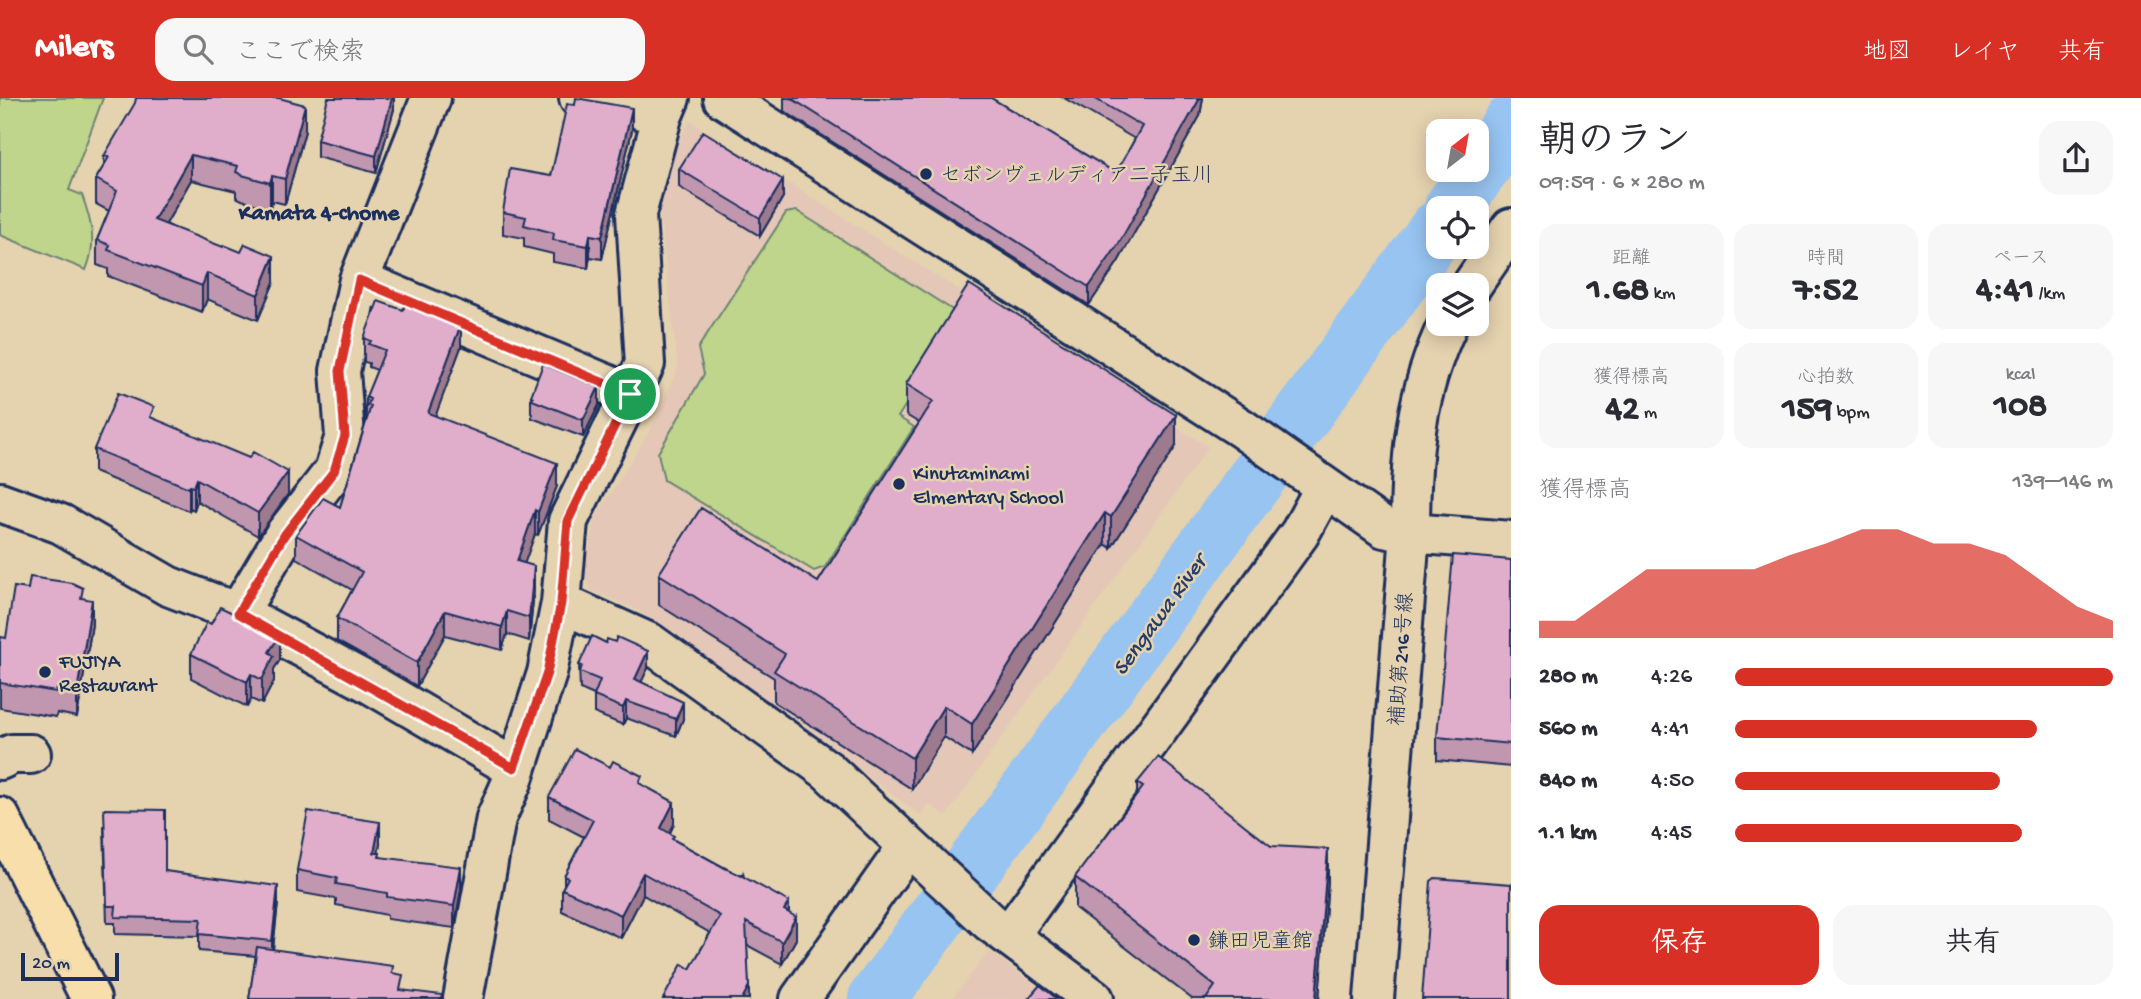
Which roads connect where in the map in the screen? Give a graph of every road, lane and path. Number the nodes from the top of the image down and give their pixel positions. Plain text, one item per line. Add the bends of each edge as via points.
1 (431, 98) edge
2 (579, 98) edge
3 (723, 98) edge
4 (666, 107) edge
5 (1511, 228) edge
6 (1480, 273) edge
7 (359, 280) junction
8 (1444, 336) edge
9 (630, 394) junction
10 (1318, 482) junction
11 (0, 502) edge
12 (1410, 533) junction
13 (1511, 541) edge
14 (561, 603) junction
15 (238, 613) junction
16 (514, 768) junction
17 (0, 817) edge
18 (917, 854) junction
19 (1000, 928) junction
20 (803, 995) edge
21 (90, 999) edge
22 (463, 999) edge
23 (1094, 999) edge
24 (1374, 999) edge

1 - 7 street
2 - 4 street via 637,108
3 - 10 street via 1241,428
4 - 9 street via 636,214 645,364
5 - 6 street
7 - 9 street
7 - 15 street via 340,371 345,436 334,471 285,534
8 - 12 street, 補助第216号線 via 1420,402 1410,461
9 - 14 street via 568,521
10 - 12 street via 1384,528
10 - 19 street via 1300,533
11 - 15 street via 61,524 172,598
12 - 13 street
12 - 24 street, 補助第216号線
14 - 16 street via 547,673
14 - 18 street via 650,643 827,770
15 - 16 street
16 - 22 street via 496,818
17 - 21 main road
18 - 19 street
18 - 20 street
19 - 23 street

